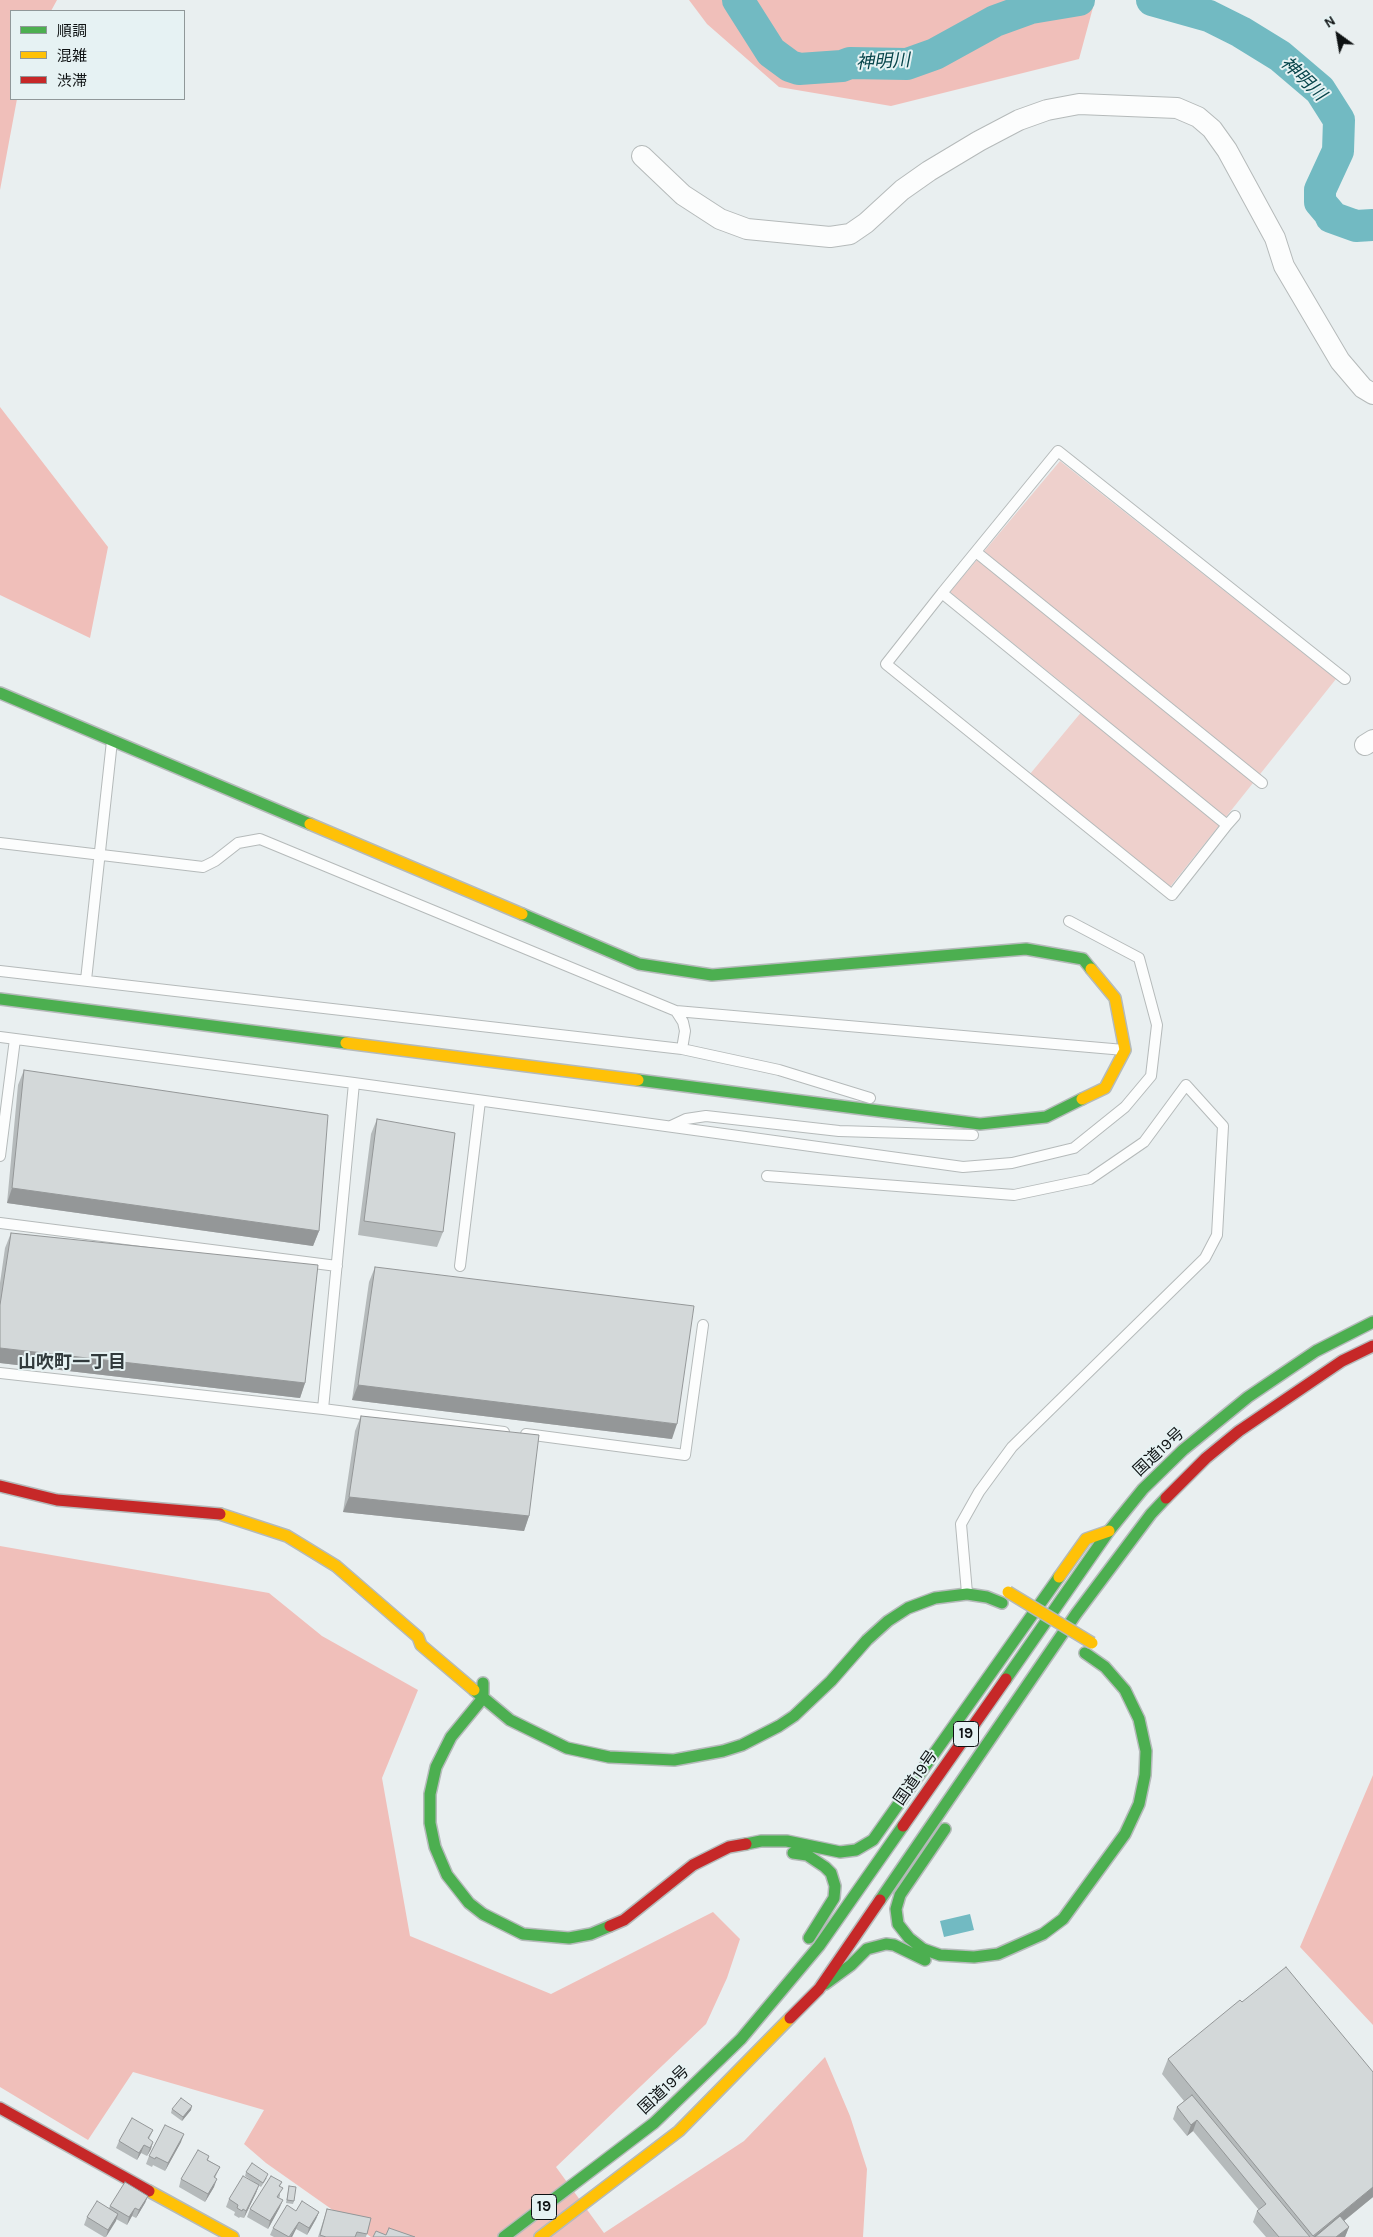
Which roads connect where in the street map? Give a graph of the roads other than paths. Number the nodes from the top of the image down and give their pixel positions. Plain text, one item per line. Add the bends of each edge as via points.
1 (642, 156) dead end
2 (1373, 394) edge
3 (976, 552) junction
4 (942, 593) junction
5 (1345, 679) dead end
6 (0, 693) edge
7 (112, 740) junction
8 (1262, 783) dead end
9 (1235, 816) dead end
10 (1227, 825) junction
11 (0, 842) edge
12 (100, 854) junction
13 (1069, 921) dead end
14 (0, 971) edge
15 (86, 980) junction
16 (0, 999) edge
17 (676, 1011) junction
18 (0, 1037) edge
19 (15, 1039) junction
20 (682, 1049) junction
21 (1125, 1050) junction
22 (354, 1083) junction
23 (480, 1101) junction
24 (1046, 1117) junction
25 (935, 1118) junction
26 (670, 1127) junction
27 (0, 1156) edge
28 (767, 1176) dead end
29 (0, 1223) edge
30 (337, 1266) junction
31 (460, 1266) dead end
32 (1373, 1322) edge
33 (703, 1325) dead end
34 (1373, 1346) edge
35 (0, 1374) edge
36 (323, 1409) junction
37 (0, 1486) edge
38 (1108, 1531) junction
39 (967, 1590) junction
40 (418, 1636) junction
41 (1089, 1648) junction
42 (841, 1652) dead end
43 (815, 1680) dead end
44 (483, 1684) junction
45 (469, 1687) junction
46 (460, 1698) dead end
47 (483, 1698) junction
48 (1006, 1716) junction
49 (443, 1729) dead end
50 (962, 1801) dead end
51 (953, 1816) dead end
52 (489, 1930) dead end
53 (503, 1937) dead end
54 (804, 1944) dead end
55 (1043, 1947) dead end
56 (1011, 1961) dead end
57 (950, 1967) dead end
58 (973, 1969) dead end
59 (819, 1989) junction
60 (744, 2017) dead end
61 (741, 2039) junction
62 (0, 2108) edge
63 (233, 2237) edge
64 (504, 2237) edge
65 (540, 2237) edge

1 - 2 street via 683,195 720,219 747,229 830,237 850,234 929,171 1019,120 1079,104 1178,108 1198,117 1212,129 1227,150 1275,238 1284,266 1340,361 1363,388
3 - 4 lane
3 - 5 lane via 1058,451
3 - 8 lane
4 - 10 lane
4 - 10 lane via 886,664 1172,895
6 - 7 main road
7 - 12 lane
7 - 21 main road via 639,964 712,975 1026,949 1083,959 1115,998
9 - 10 lane
11 - 12 lane
12 - 15 lane
12 - 17 lane via 203,867 238,843 260,839
13 - 26 lane via 1139,958 1157,1025 1151,1076 1125,1107 1074,1148 1012,1163 963,1167
14 - 15 lane
15 - 20 lane
16 - 25 main road
17 - 20 lane via 683,1022
17 - 21 lane
18 - 19 lane
19 - 22 lane
19 - 27 lane
20 - 25 lane via 779,1070
21 - 24 main road via 1105,1088
22 - 23 lane
22 - 30 lane
23 - 26 lane
23 - 31 lane
24 - 25 main road via 980,1124
24 - 26 lane via 1006,1131 967,1136 839,1131 706,1116 686,1119
28 - 39 lane via 1014,1195 1090,1179 1144,1142 1186,1085 1223,1126 1217,1235 1205,1258 1012,1447 979,1492 962,1524
29 - 30 lane
30 - 36 lane
32 - 38 main road, 国道19号 / 19 via 1316,1351 1248,1397 1183,1450
33 - 36 lane via 685,1455
34 - 48 main road, 19 via 1342,1361 1239,1431 1178,1485 1125,1547
35 - 36 lane
37 - 40 main road via 57,1500 223,1514 287,1536 336,1566
38 - 47 main road via 1086,1539 873,1840 856,1850 840,1852 787,1841 761,1841 729,1847 693,1865 624,1920 591,1934 569,1938 545,1937 523,1934 502,1925 469,1902 447,1875 441,1862 430,1823 430,1794 436,1768 451,1737
38 - 61 main road, 国道19号 / 19 via 819,1946
39 - 41 main road via 987,1597 1005,1597
39 - 42 main road via 944,1587 903,1599 872,1619
39 - 47 main road via 908,1608 888,1621 794,1716 763,1735 723,1751 674,1760 609,1757 566,1748 510,1720
40 - 44 main road via 427,1637
40 - 45 main road via 421,1645
41 - 51 main road via 1125,1690 1139,1719 1146,1751 1145,1775 1139,1804 1124,1834 1063,1919 1020,1946 974,1958 940,1955 909,1938 898,1924 896,1909 900,1895
41 - 55 main road via 1119,1667 1141,1699 1154,1734 1155,1776 1151,1798 1132,1841 1075,1921
43 - 44 main road via 786,1707 745,1732 717,1742 667,1750 590,1743 563,1735 515,1710
44 - 45 main road
44 - 47 main road
45 - 46 main road
45 - 47 main road
48 - 50 main road via 1003,1730
48 - 59 main road, 19
49 - 52 main road via 425,1763 420,1793 419,1823 424,1849 449,1896 466,1914
53 - 54 main road via 543,1948 569,1948 593,1943 629,1928 715,1866 747,1853 785,1852 807,1855 830,1873 835,1886 834,1898 827,1912
56 - 58 main road
57 - 59 main road via 886,1944 866,1949
59 - 65 main road, 19 via 678,2131
60 - 61 main road via 738,2024
61 - 64 main road, 国道19号 / 19 via 654,2123
62 - 63 main road

